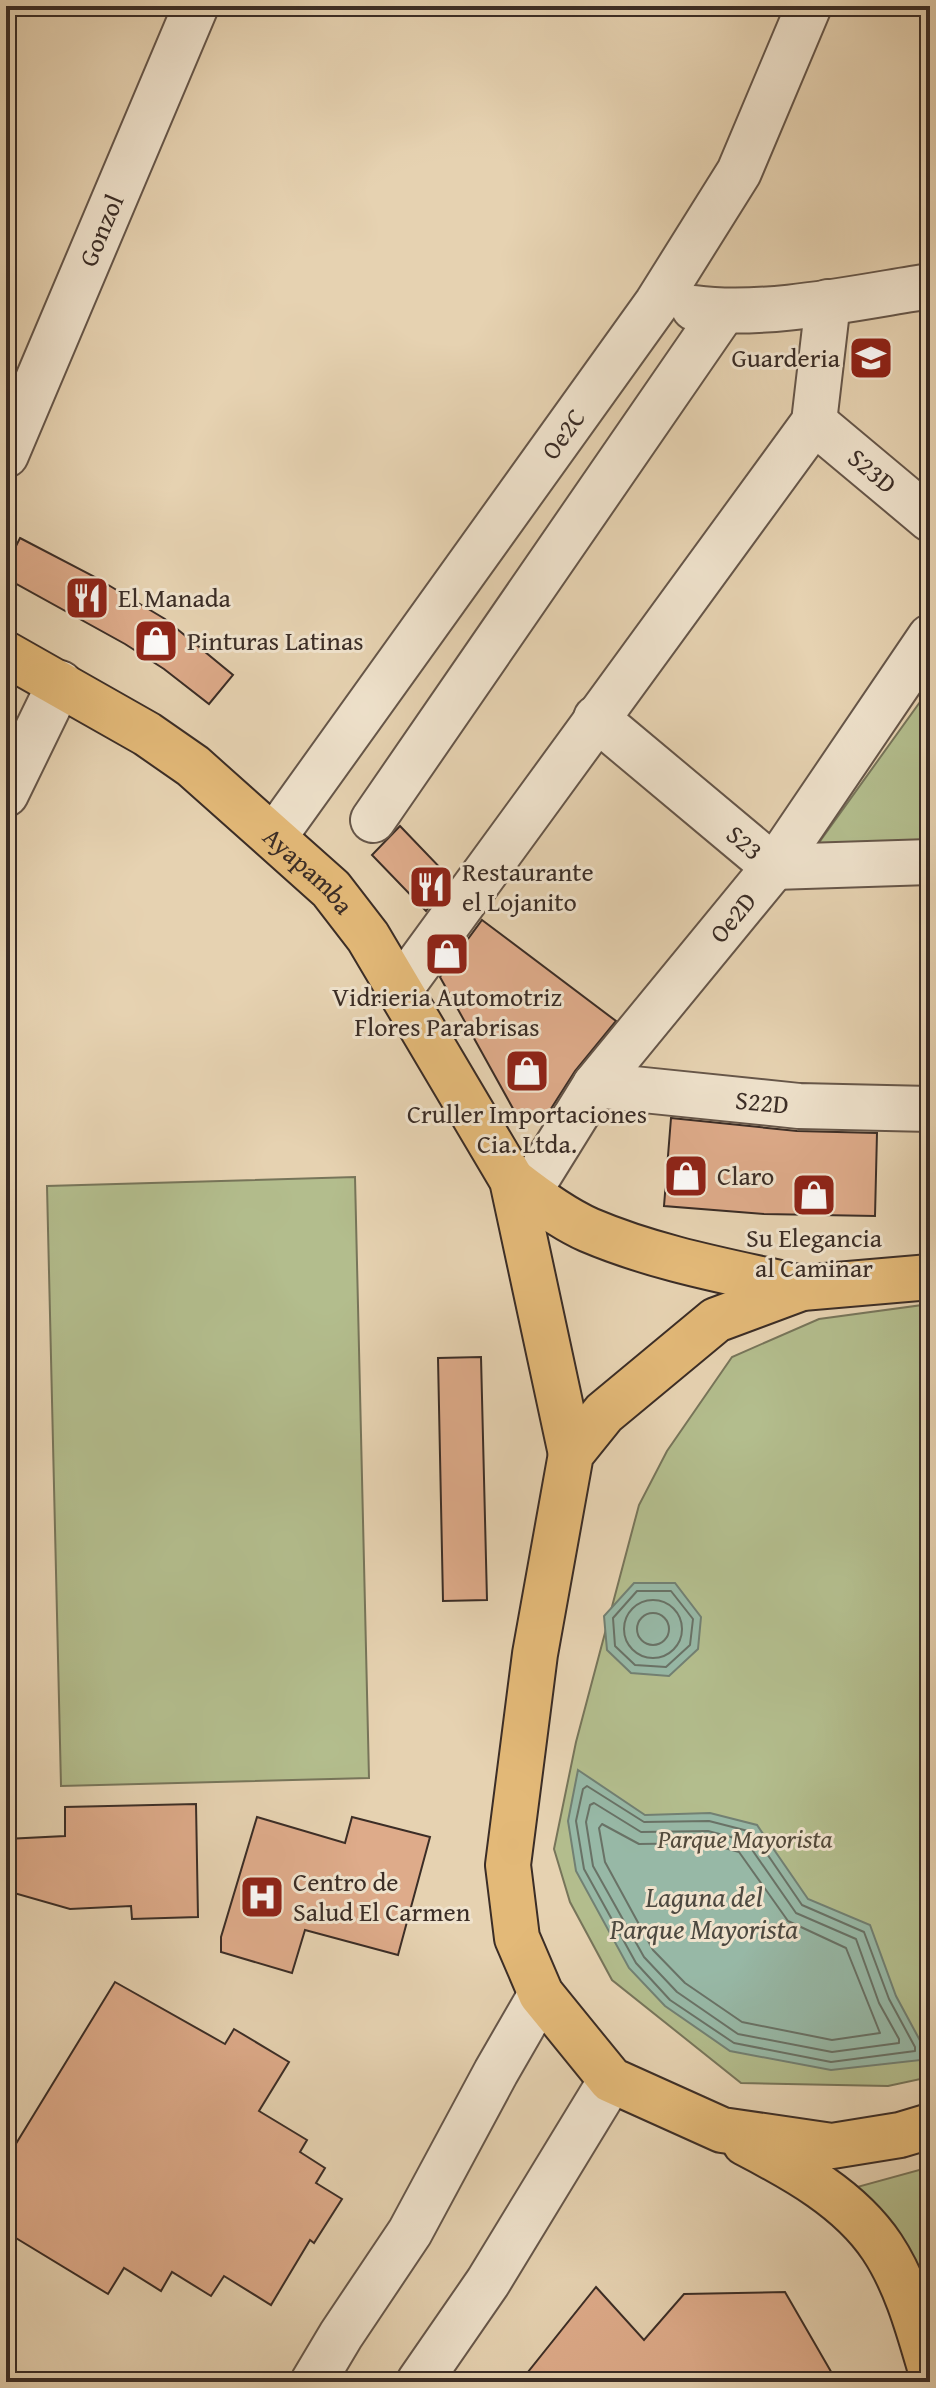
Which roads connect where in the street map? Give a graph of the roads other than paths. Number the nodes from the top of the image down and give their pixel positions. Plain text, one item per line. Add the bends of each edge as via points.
1 (196, 6) edge
2 (809, 6) edge
3 (930, 286) edge
4 (828, 302) junction
5 (657, 303) junction
6 (723, 312) junction
7 (814, 422) junction
8 (6, 455) edge
9 (930, 519) edge
10 (930, 637) edge
11 (6, 654) edge
12 (60, 683) junction
13 (596, 718) junction
14 (6, 794) edge
15 (373, 820) dead end
16 (274, 837) junction
17 (930, 862) edge
18 (774, 867) junction
19 (401, 988) junction
20 (595, 1085) junction
21 (930, 1109) edge
22 (520, 1186) junction
23 (928, 1276) edge
24 (802, 1288) junction
25 (571, 1454) junction
26 (541, 1994) junction
27 (611, 2080) junction
28 (930, 2126) edge
29 (722, 2130) junction
30 (930, 2368) edge
31 (313, 2382) edge
32 (419, 2382) edge

1 - 8 street, Gonzol
2 - 5 street, Oe2C via 739,172
3 - 4 street
4 - 6 street
4 - 7 street
5 - 6 street
5 - 16 street, Oe2C
6 - 15 street
7 - 9 street, S23D
7 - 13 street
10 - 18 street, Oe2D
11 - 12 main road, Ayapamba
12 - 14 street
12 - 16 main road, Ayapamba via 193,766
13 - 18 street, S23
13 - 19 street
16 - 19 main road, Ayapamba via 331,889
17 - 18 street, S23
18 - 20 street, Oe2D
19 - 22 main road, Ayapamba
20 - 21 street, S22D via 799,1106
20 - 22 street, Oe2D
22 - 24 main road, Ayapamba via 586,1229 616,1240 677,1260
22 - 25 main road, Ayapamba
23 - 24 main road
24 - 25 main road via 716,1320 604,1413
25 - 26 main road via 535,1654 508,1865 517,1938
26 - 27 main road
26 - 31 street via 410,2232
27 - 29 main road
27 - 32 street via 488,2282
28 - 29 main road via 832,2146
29 - 30 main road via 816,2183 862,2223 902,2283

